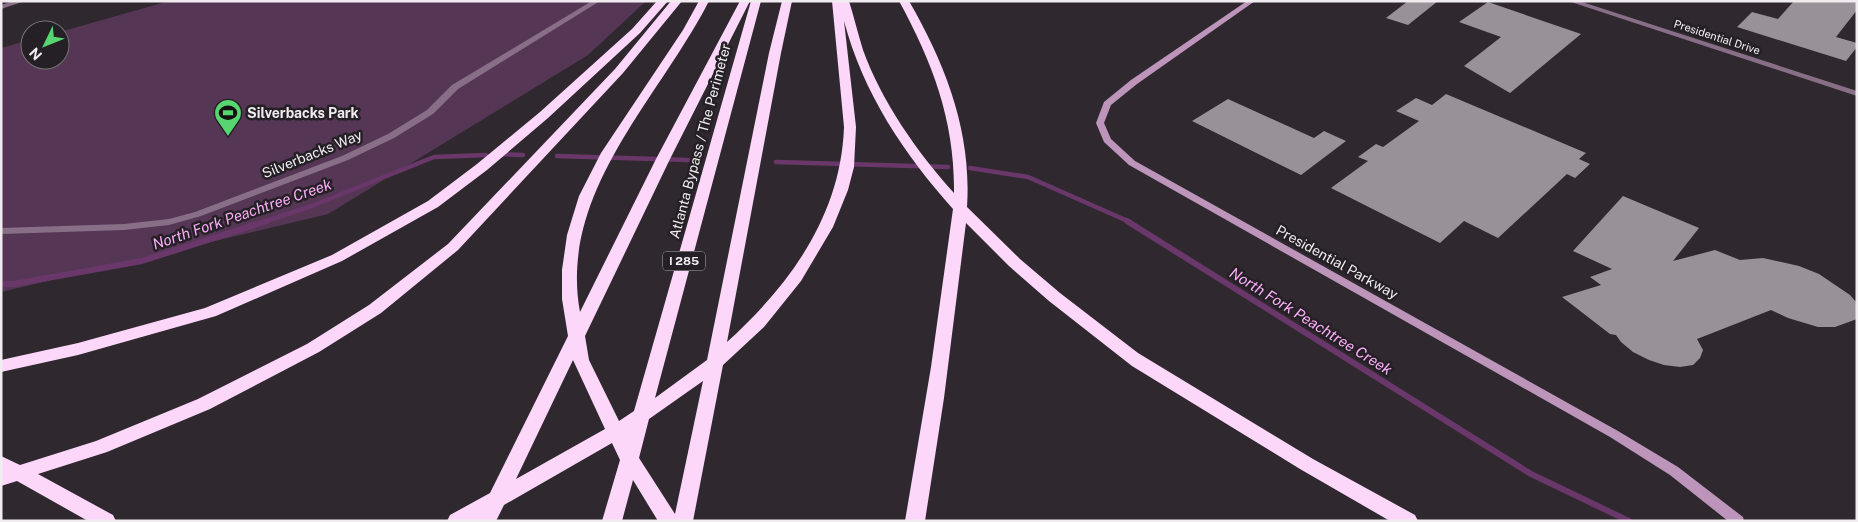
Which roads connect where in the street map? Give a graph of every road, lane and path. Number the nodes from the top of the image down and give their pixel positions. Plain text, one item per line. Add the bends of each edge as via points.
1 (22, 1) edge
2 (597, 1) edge
3 (663, 1) edge
4 (677, 1) edge
5 (704, 1) edge
6 (745, 1) edge
7 (756, 1) edge
8 (787, 1) edge
9 (837, 1) edge
10 (844, 1) edge
11 (904, 1) edge
12 (1252, 1) edge
13 (1571, 1) edge
14 (1, 7) edge
15 (1857, 94) edge
16 (1, 231) edge
17 (1, 366) edge
18 (704, 418) junction
19 (1, 463) edge
20 (1, 478) edge
21 (106, 521) edge
22 (457, 521) edge
23 (486, 521) edge
24 (612, 521) edge
25 (669, 521) edge
26 (683, 521) edge
27 (689, 521) edge
28 (915, 521) edge
29 (1408, 521) edge
30 (1738, 521) edge

1 - 14 street
2 - 16 street, Silverbacks Way via 455,87 430,112 391,136 345,158 169,222 124,227
3 - 17 highway via 636,31 552,109 482,167 433,204 336,258 210,312 78,349
4 - 20 highway via 619,71 453,247 375,309 313,348 204,404 101,447
5 - 25 highway via 608,153 586,196 574,235 570,270 570,299 581,360 626,454
6 - 23 highway via 665,156
7 - 24 highway, Atlanta Bypass / The Perimeter / I 285
8 - 18 highway
9 - 22 highway via 850,134 848,163 836,206 819,241 788,287 769,311 727,351 676,391 628,423
10 - 29 highway via 854,44 891,120 950,197 1007,257 1047,293 1144,366
11 - 28 highway via 942,78 950,107 961,189 946,322
12 - 30 street, Presidential Parkway via 1107,104 1100,124 1107,140 1132,163 1614,434 1674,471
13 - 15 street, Presidential Drive
18 - 26 highway
18 - 27 highway
19 - 21 highway

